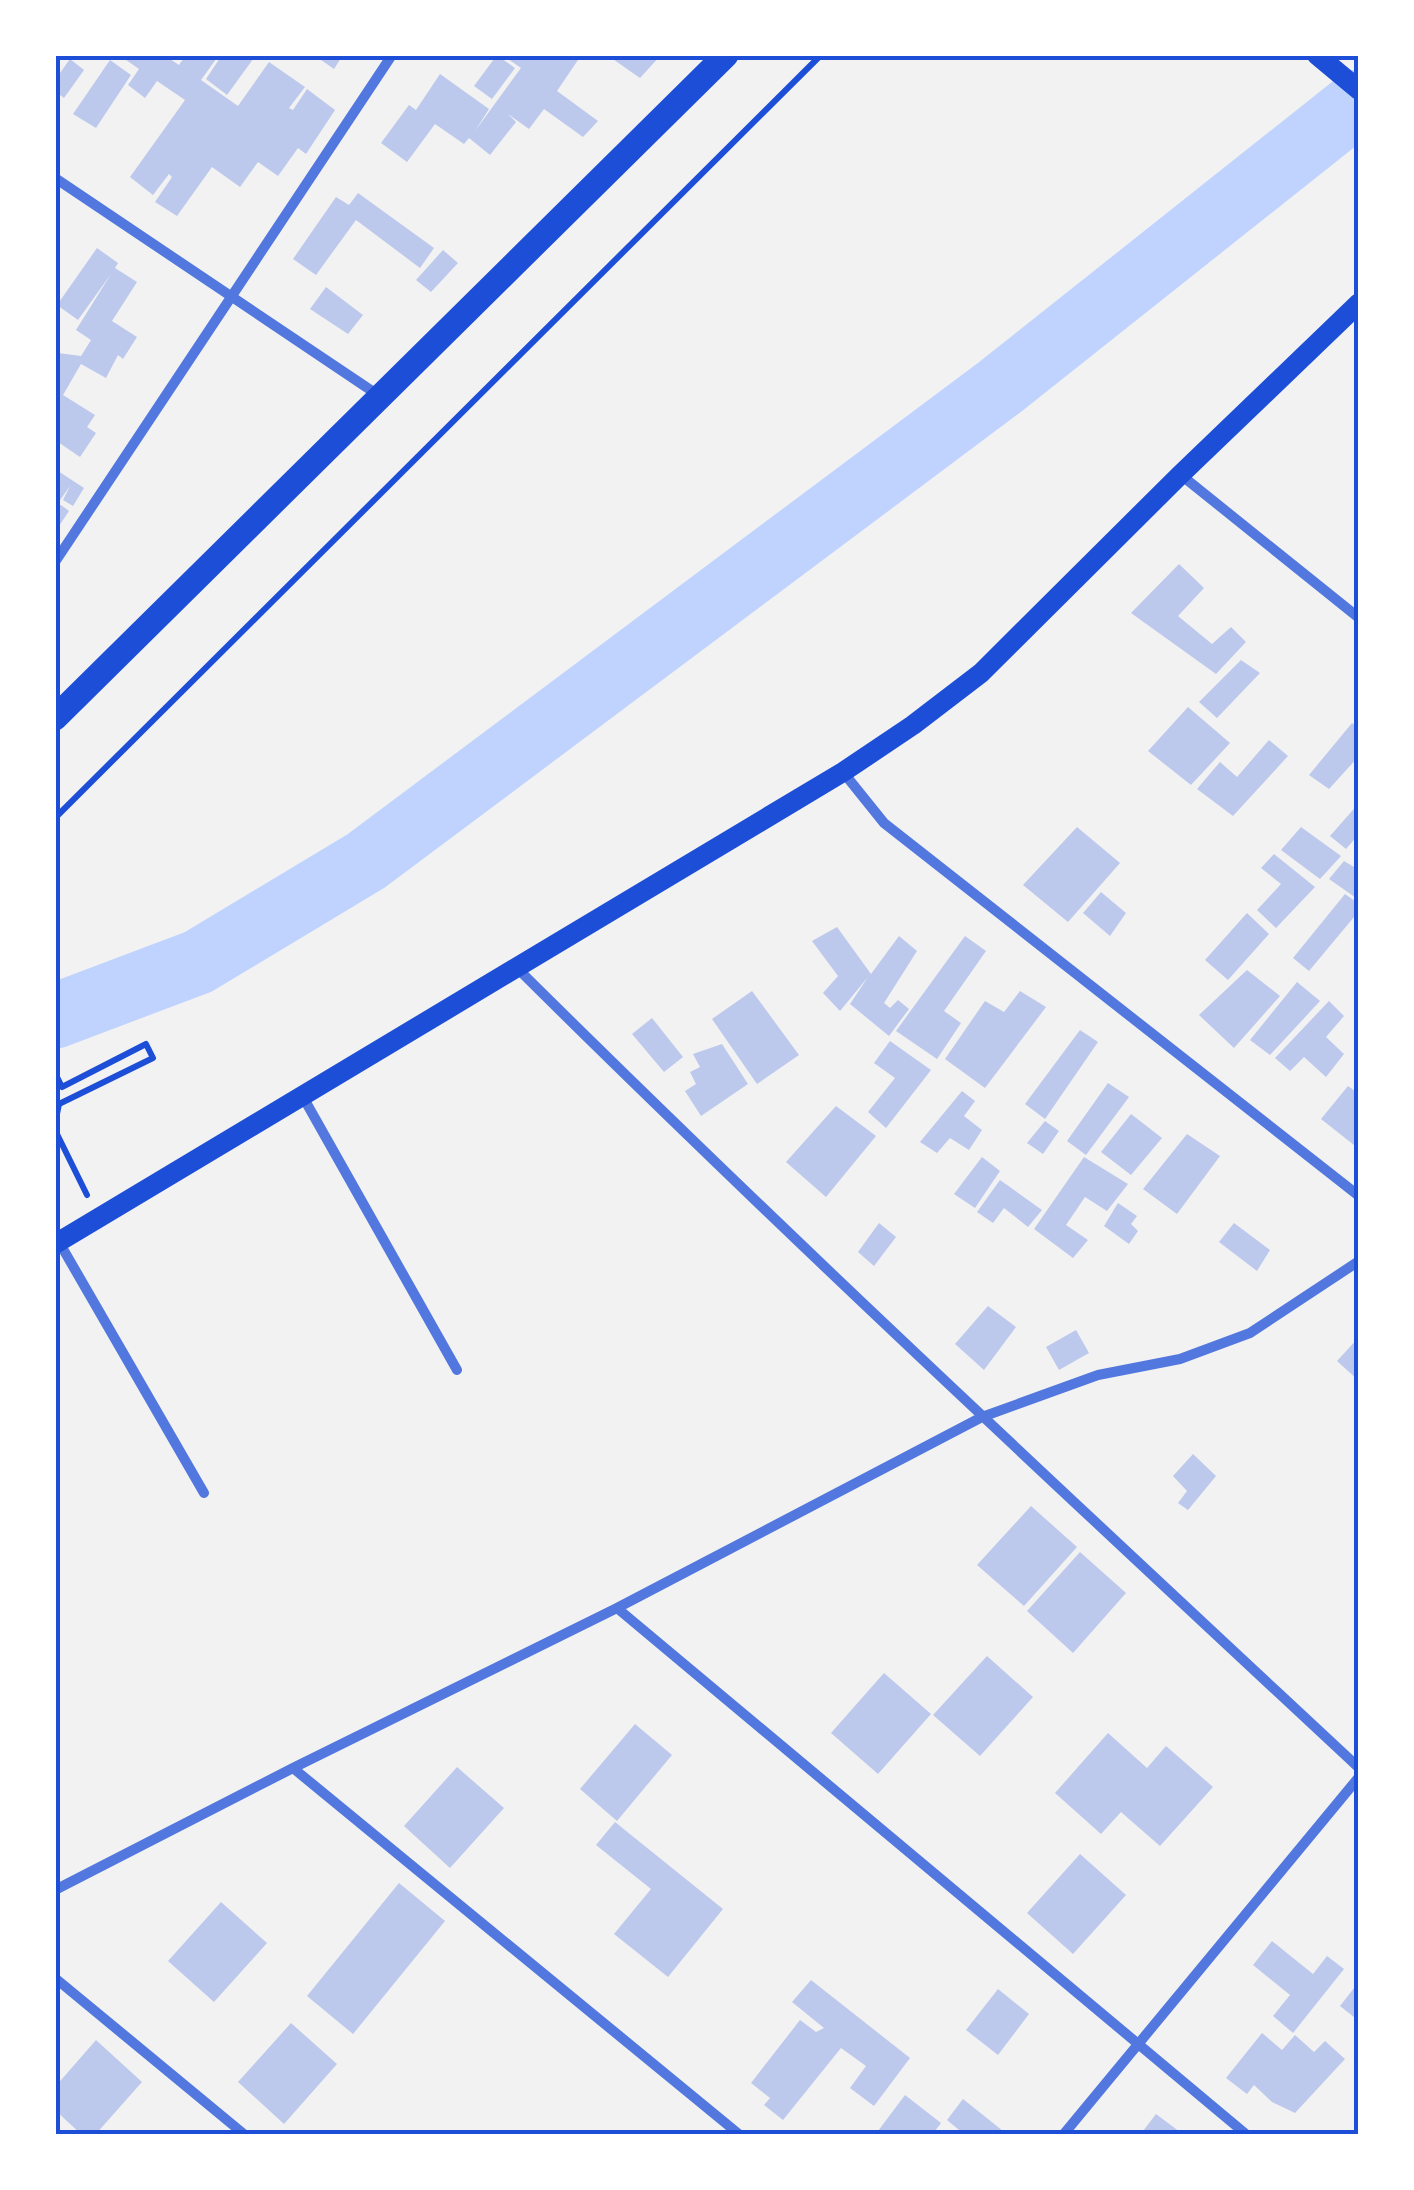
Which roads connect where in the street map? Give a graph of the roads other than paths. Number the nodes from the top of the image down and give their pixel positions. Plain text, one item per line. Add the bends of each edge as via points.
1 (392, 55) edge
2 (726, 55) edge
3 (1318, 55) edge
4 (1359, 90) edge
5 (55, 178) edge
6 (232, 297) junction
7 (1359, 304) edge
8 (381, 397) junction
9 (1180, 474) junction
10 (55, 562) edge
11 (1359, 618) edge
12 (55, 718) edge
13 (843, 772) junction
14 (516, 967) junction
15 (303, 1097) junction
16 (1359, 1196) edge
17 (57, 1243) edge
18 (1359, 1261) edge
19 (457, 1370) dead end
20 (982, 1417) junction
21 (204, 1493) dead end
22 (617, 1608) junction
23 (293, 1768) junction
24 (1359, 1768) edge
25 (1359, 1777) edge
26 (55, 1890) edge
27 (55, 1978) edge
28 (1138, 2045) junction
29 (245, 2135) edge
30 (740, 2135) edge
31 (1063, 2135) edge
32 (1248, 2135) edge

1 - 6 street
2 - 8 main road
3 - 4 main road
5 - 6 street
6 - 8 street
6 - 10 street
7 - 9 main road
8 - 12 main road
9 - 11 street
9 - 13 main road via 981,673
13 - 14 main road
13 - 16 street via 884,824
14 - 15 main road
14 - 20 street
15 - 17 main road
15 - 19 street
17 - 21 street
18 - 20 street via 1250,1333 1180,1359 1098,1374
20 - 22 street
20 - 24 street
22 - 23 street
22 - 28 street
23 - 26 street
23 - 30 street
25 - 28 street
27 - 29 street
28 - 31 street
28 - 32 street

